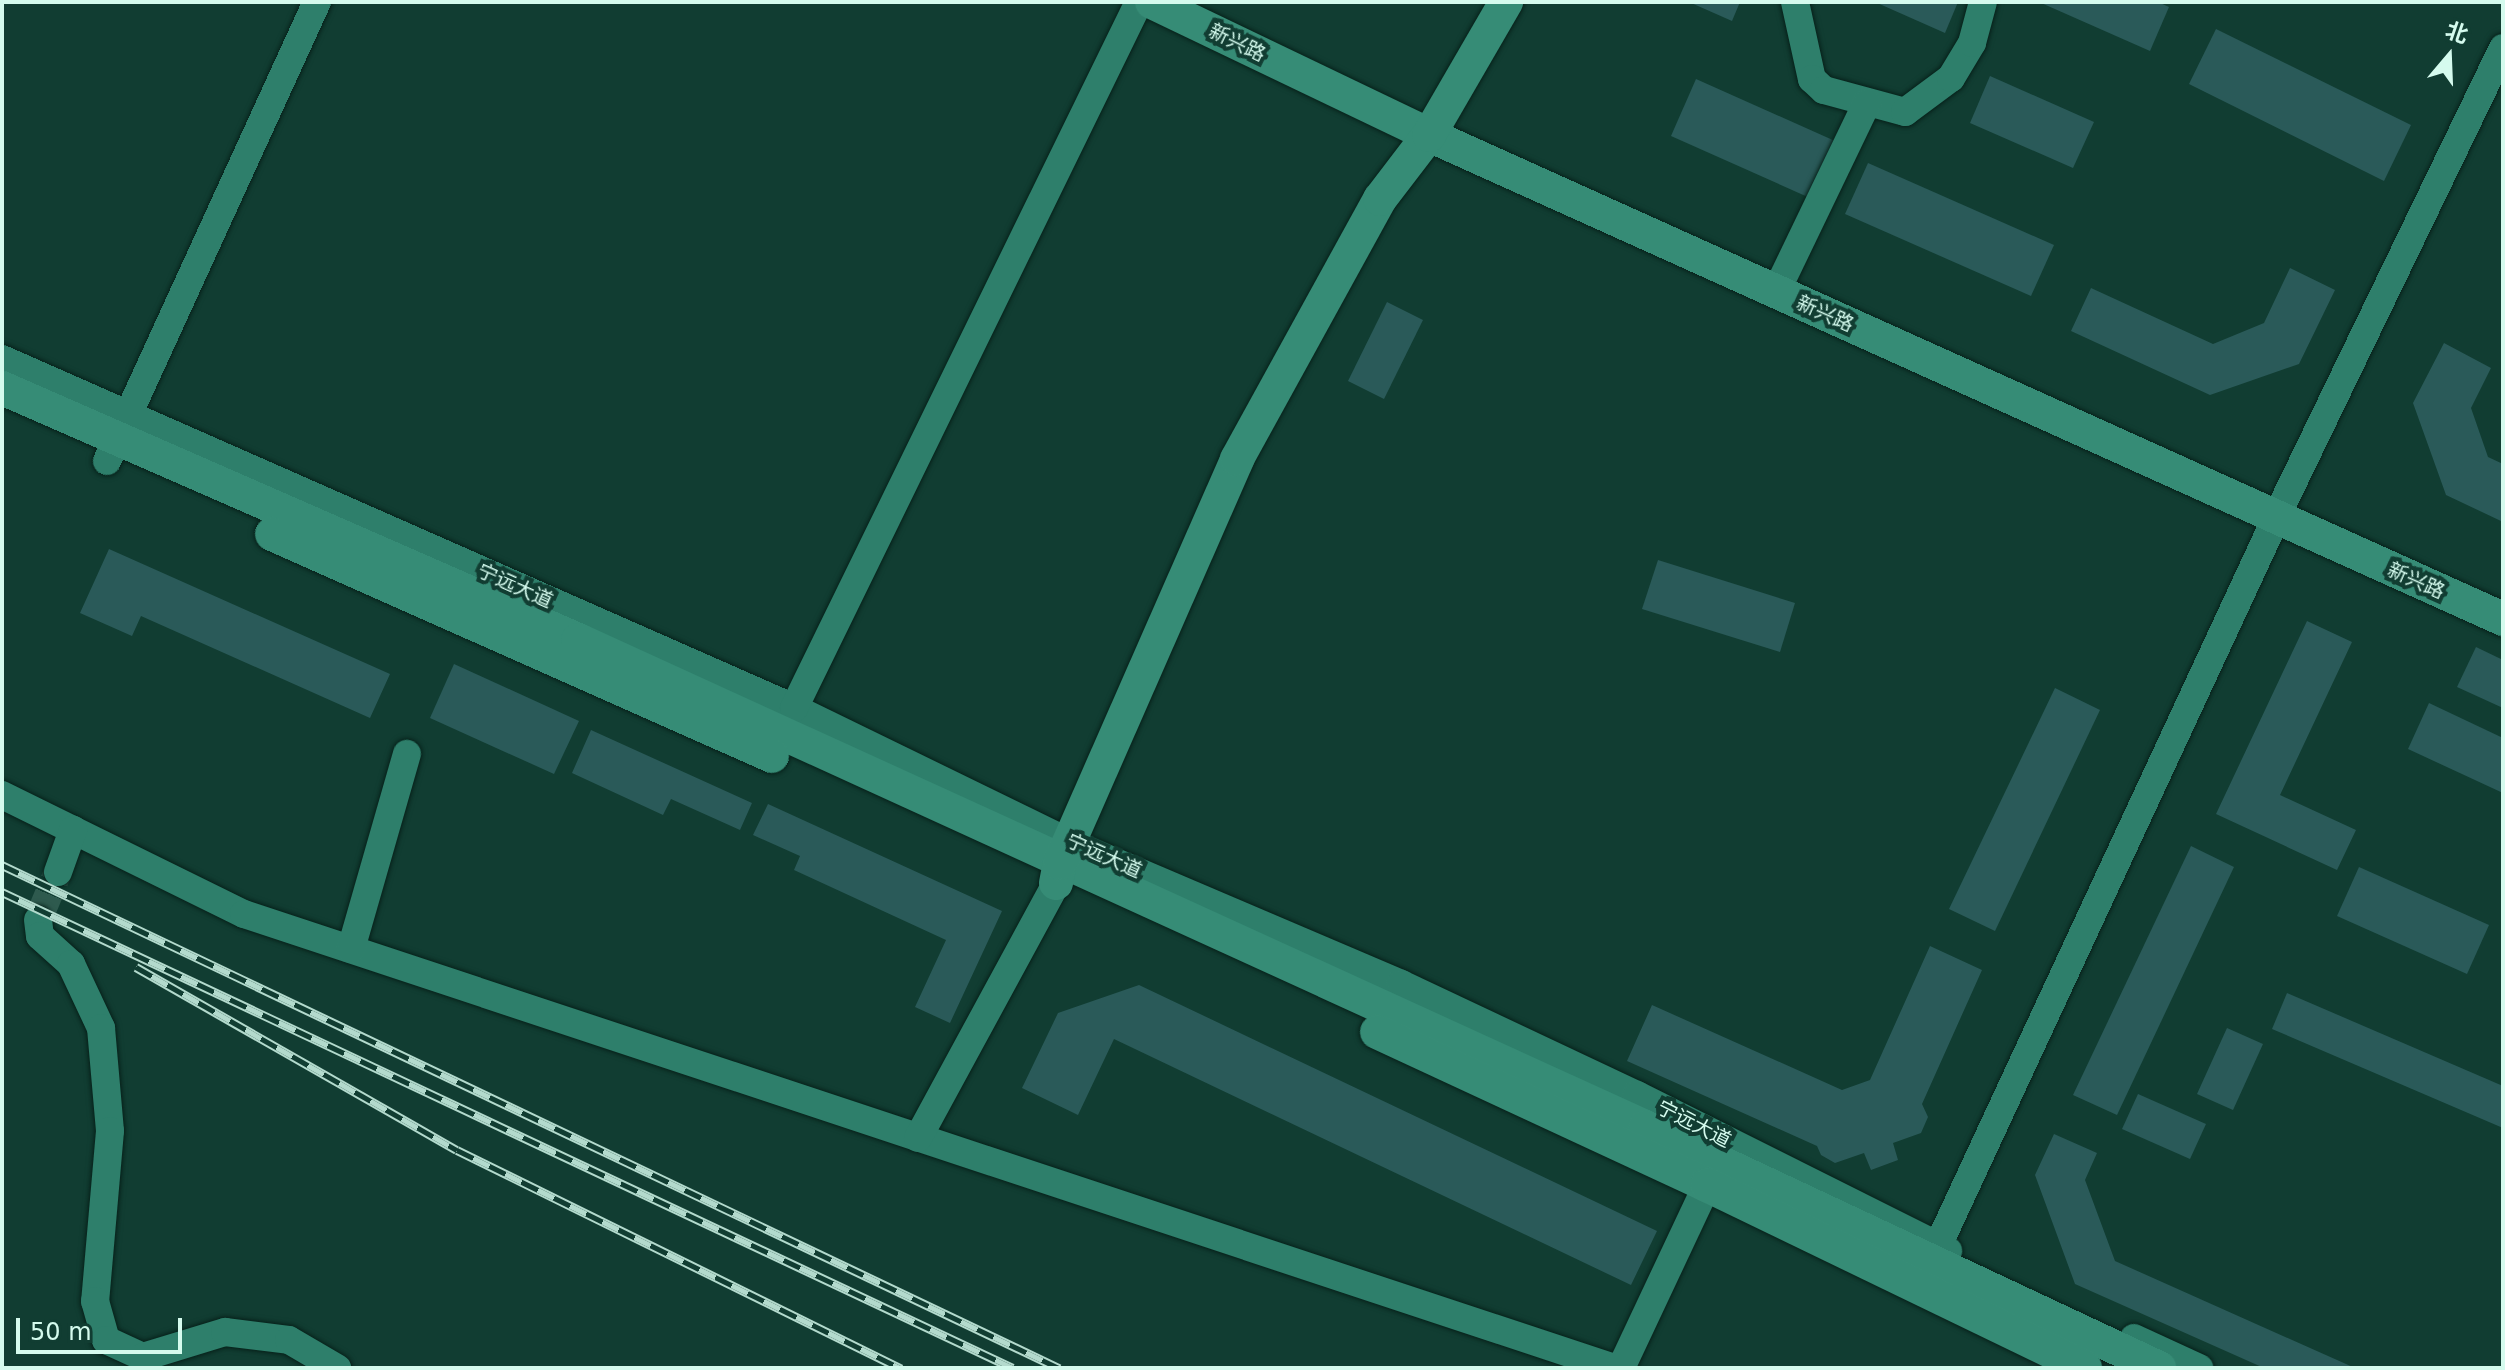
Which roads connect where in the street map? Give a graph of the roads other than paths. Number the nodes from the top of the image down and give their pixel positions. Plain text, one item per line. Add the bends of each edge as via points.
1 (317, 2) edge
2 (1139, 2) edge
3 (1152, 2) edge
4 (1199, 2) edge
5 (1506, 2) edge
6 (1795, 2) edge
7 (1983, 2) edge
8 (2503, 48) edge
9 (1867, 103) junction
10 (1433, 125) junction
11 (1781, 283) junction
12 (2, 359) edge
13 (2, 388) edge
14 (2, 413) edge
15 (116, 439) junction
16 (2279, 510) junction
17 (2503, 597) edge
18 (2503, 619) edge
19 (794, 708) junction
20 (407, 754) dead end
21 (2, 795) edge
22 (73, 830) junction
23 (1062, 863) junction
24 (58, 872) tunnel mouth
25 (38, 920) dead end
26 (351, 949) junction
27 (918, 1138) junction
28 (1707, 1185) junction
29 (1930, 1266) junction
30 (337, 1368) edge
31 (1614, 1368) edge
32 (1621, 1368) edge
33 (2085, 1368) edge
34 (2159, 1368) edge
35 (2199, 1368) edge

1 - 15 street
2 - 19 street
3 - 10 main road, 新兴路
4 - 10 main road, 新兴路
5 - 10 main road
6 - 9 street via 1812,79 1824,90
7 - 9 street via 1972,43 1951,78 1905,112
8 - 16 street
9 - 11 street
10 - 11 main road, 新兴路
10 - 23 main road via 1380,199 1237,459
11 - 16 main road, 新兴路
12 - 15 street, 宁远大道
13 - 15 main road, 宁远大道
14 - 15 main road, 宁远大道
15 - 19 street, 宁远大道
15 - 23 main road, 宁远大道 via 578,640
16 - 17 main road, 新兴路
16 - 18 main road, 新兴路
16 - 29 street
19 - 23 street, 宁远大道
20 - 26 street
21 - 22 street
22 - 24 street
22 - 26 street via 244,914
23 - 27 street
23 - 28 main road, 宁远大道
23 - 29 main road, 宁远大道 via 1645,1127
25 - 30 street via 40,936 71,964 101,1028 110,1131 95,1301 106,1340 143,1357 225,1332 289,1340
26 - 27 street
27 - 31 street
28 - 29 main road, 宁远大道
28 - 32 street
29 - 33 main road, 宁远大道
29 - 34 main road, 宁远大道
29 - 35 street, 宁远大道

